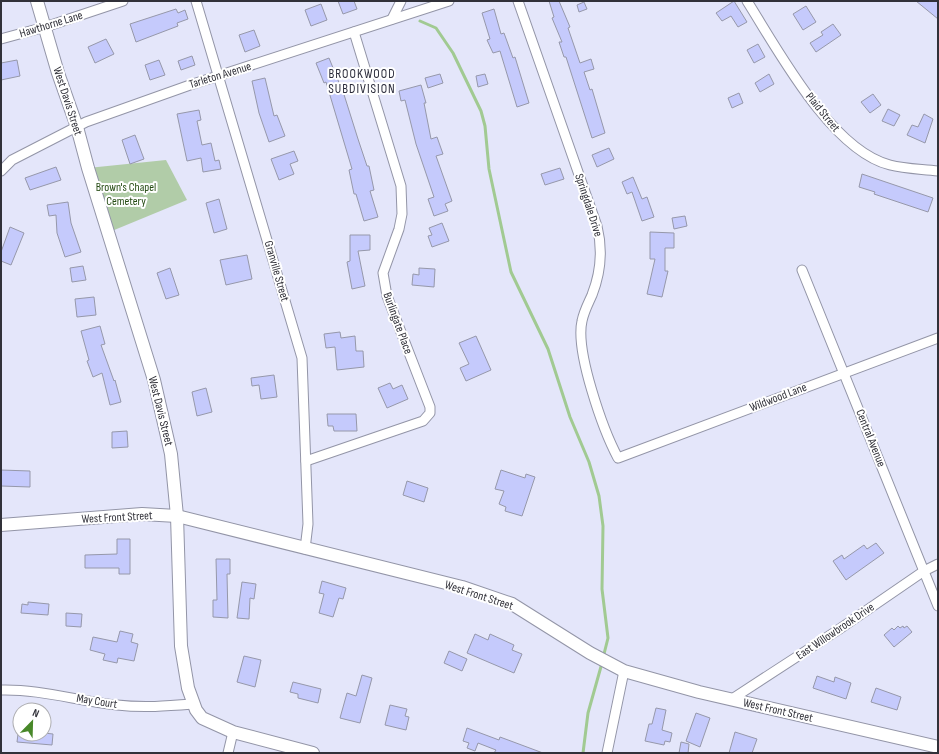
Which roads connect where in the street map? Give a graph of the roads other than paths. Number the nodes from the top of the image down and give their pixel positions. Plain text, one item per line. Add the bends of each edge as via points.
1 (37, 1) edge
2 (123, 1) edge
3 (196, 1) edge
4 (401, 1) edge
5 (449, 1) edge
6 (518, 1) edge
7 (747, 1) edge
8 (392, 19) junction
9 (45, 27) junction
10 (354, 32) junction
11 (1, 39) edge
12 (219, 76) junction
13 (78, 127) junction
14 (1, 171) edge
15 (938, 171) edge
16 (802, 270) dead end
17 (938, 338) edge
18 (844, 372) junction
19 (618, 458) joint
20 (306, 461) junction
21 (177, 516) junction
22 (1, 525) edge
23 (305, 549) junction
24 (938, 564) edge
25 (924, 571) junction
26 (938, 606) edge
27 (624, 671) junction
28 (1, 690) edge
29 (732, 699) junction
30 (194, 704) junction
31 (233, 732) junction
32 (938, 747) edge
33 (228, 753) edge
34 (313, 753) edge
35 (606, 753) edge

1 - 9 street, West Davis Street
2 - 9 street, Hawthorne Lane
3 - 12 street, Granville Street
4 - 8 street
5 - 8 street, Tarleton Avenue
6 - 19 street, Springdale Drive via 598,226 601,241 599,274 581,322 581,348 589,381
7 - 15 street, Plaid Street via 824,117 845,138 867,155 889,165
8 - 10 street, Tarleton Avenue
9 - 11 street, Hawthorne Lane
9 - 13 street, West Davis Street via 58,73
10 - 12 street, Tarleton Avenue
10 - 20 street, Burlingate Place via 401,186 402,214 399,230 383,273 384,283 430,407 430,413 424,421
12 - 13 street, Tarleton Avenue
12 - 20 street, Granville Street via 302,358
13 - 14 street, Tarleton Avenue via 12,160
13 - 21 street, West Davis Street via 162,412 171,454
16 - 18 street, Central Avenue
17 - 18 street, Wildwood Lane
18 - 19 street, Wildwood Lane
18 - 25 street, Central Avenue
20 - 23 street, Granville Street via 308,524
21 - 22 street, West Front Street via 142,514
21 - 23 street, West Front Street
21 - 30 street, West Davis Street via 181,646 188,688
23 - 27 street, West Front Street via 497,598 523,610 590,653
24 - 25 street, East Willowbrook Drive
25 - 26 street, Central Avenue
25 - 29 street, East Willowbrook Drive
27 - 29 street, West Front Street
27 - 35 street
28 - 30 street, May Court via 18,689 117,705 155,708
29 - 32 street, West Front Street
30 - 31 street, West Davis Street via 202,718
31 - 33 street
31 - 34 street, West Davis Street

